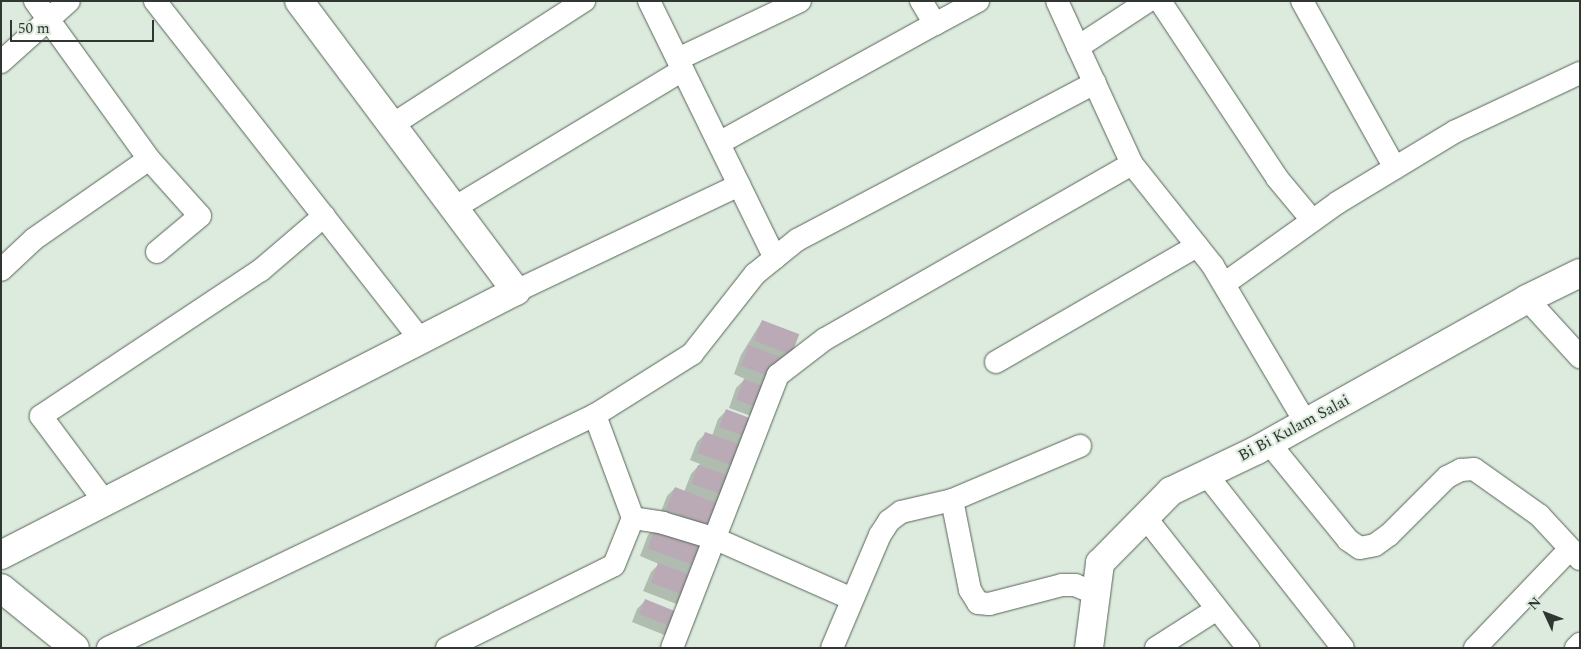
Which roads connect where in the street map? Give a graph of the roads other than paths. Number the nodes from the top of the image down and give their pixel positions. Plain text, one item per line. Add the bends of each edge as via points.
1 (35, 1) edge
2 (69, 1) edge
3 (156, 1) edge
4 (299, 1) edge
5 (584, 1) edge
6 (649, 1) edge
7 (921, 1) edge
8 (978, 1) edge
9 (1057, 1) edge
10 (1148, 1) edge
11 (1160, 1) edge
12 (1302, 1) edge
13 (793, 3) edge
14 (49, 18) junction
15 (935, 24) junction
16 (1078, 47) junction
17 (1, 62) edge
18 (680, 65) junction
19 (1580, 73) edge
20 (1095, 83) junction
21 (392, 125) junction
22 (719, 144) junction
23 (149, 159) junction
24 (1132, 164) junction
25 (1395, 168) junction
26 (739, 185) junction
27 (454, 208) junction
28 (324, 216) junction
29 (1312, 220) junction
30 (1197, 246) junction
31 (157, 252) dead end
32 (775, 258) junction
33 (1, 270) edge
34 (1580, 273) edge
35 (1224, 284) junction
36 (516, 291) junction
37 (1527, 299) junction
38 (421, 340) junction
39 (1580, 357) edge
40 (996, 362) dead end
41 (595, 415) junction
42 (1306, 422) junction
43 (1269, 443) junction
44 (1080, 446) dead end
45 (1206, 474) junction
46 (952, 500) junction
47 (104, 502) junction
48 (633, 518) junction
49 (1145, 518) junction
50 (716, 539) junction
51 (1575, 554) edge
52 (1, 555) edge
53 (1, 588) edge
54 (1096, 594) junction
55 (852, 599) junction
56 (1217, 609) junction
57 (1580, 644) edge
58 (75, 648) edge
59 (108, 648) edge
60 (447, 648) edge
61 (672, 648) edge
62 (832, 648) edge
63 (1089, 648) edge
64 (1156, 648) edge
65 (1248, 648) edge
66 (1343, 648) edge
67 (1475, 648) edge
68 (1576, 648) edge

1 - 14 street
2 - 14 street
3 - 28 street
4 - 21 street
5 - 21 street
6 - 18 street
7 - 15 street
8 - 15 street
9 - 16 street
10 - 16 street
11 - 29 street via 1277,178
12 - 25 street
13 - 18 street
14 - 17 street
14 - 23 street
15 - 22 street
16 - 20 street
18 - 22 street
18 - 27 street
19 - 25 street via 1456,131
20 - 24 street
20 - 32 street via 797,240
21 - 27 street
22 - 26 street
23 - 31 street via 200,216
23 - 33 street via 34,239
24 - 30 street
24 - 50 street via 825,339 778,375
25 - 29 street
26 - 32 street
26 - 36 street
27 - 36 street
28 - 38 street
28 - 47 street via 261,270 42,416
29 - 35 street
30 - 35 street
30 - 40 street
32 - 41 street via 755,274 692,354
34 - 37 street, Bi Bi Kulam Salai
35 - 42 street
36 - 38 street
37 - 39 street
37 - 42 street, Bi Bi Kulam Salai
38 - 47 street
41 - 48 street
41 - 59 street
42 - 43 street, Bi Bi Kulam Salai
43 - 45 street, Bi Bi Kulam Salai
43 - 51 street via 1348,540 1360,548 1375,546 1389,535 1447,477 1461,470 1474,470 1539,515
44 - 46 street
45 - 49 street, Bi Bi Kulam Salai via 1171,491
45 - 66 street
46 - 54 street via 970,590 978,603 989,604 1062,585 1075,585
46 - 55 street via 901,512 889,521
47 - 52 street
48 - 50 street via 663,522
48 - 60 street via 614,565
49 - 54 street, Bi Bi Kulam Salai via 1100,563
49 - 56 street
50 - 55 street
50 - 61 street
51 - 67 street
53 - 58 street
54 - 63 street, Bi Bi Kulam Salai
55 - 62 street
56 - 64 street
56 - 65 street
57 - 68 street

